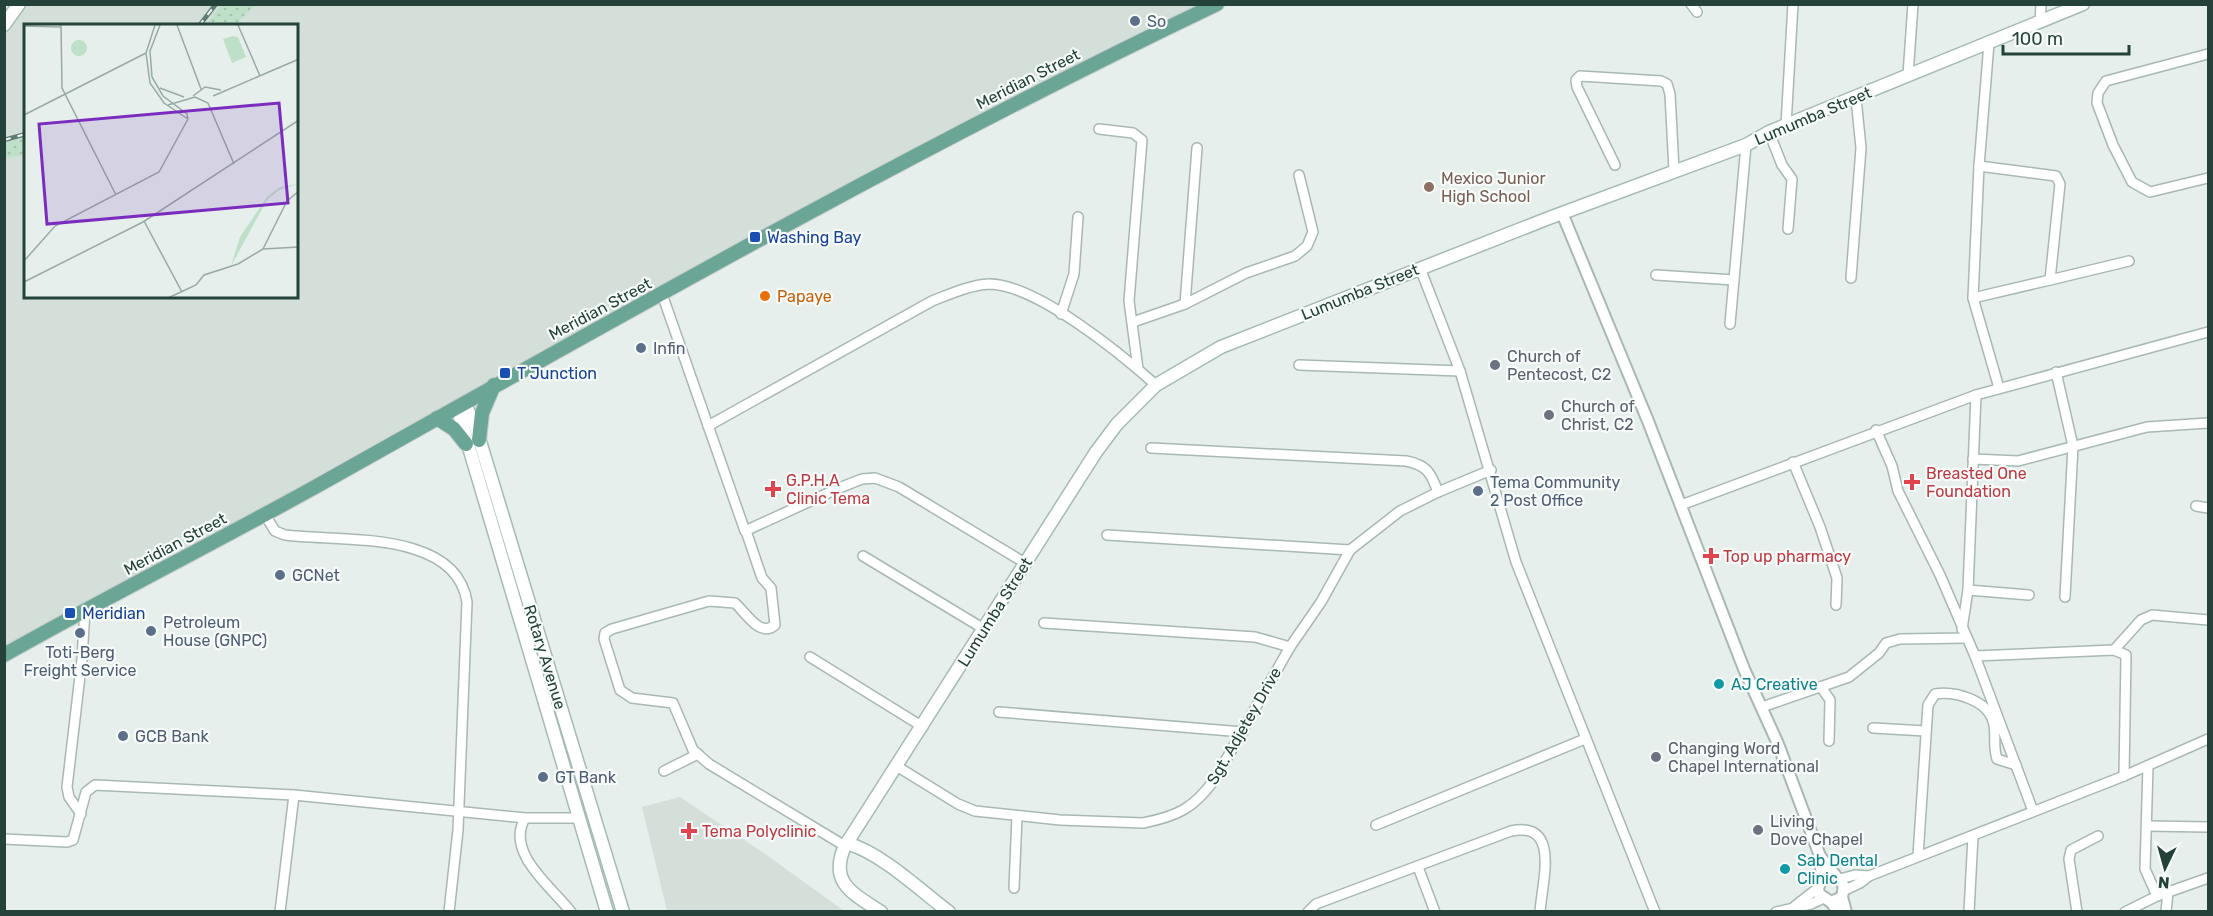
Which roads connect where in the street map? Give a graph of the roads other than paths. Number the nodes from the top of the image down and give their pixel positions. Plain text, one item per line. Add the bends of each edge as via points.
1 (19, 4) edge
2 (1218, 4) edge
3 (1793, 4) edge
4 (1913, 4) edge
5 (2041, 4) edge
6 (2083, 4) edge
7 (2040, 23) junction
8 (4, 25) edge
9 (1989, 43) junction
10 (2208, 54) edge
11 (1908, 75) junction
12 (1856, 98) junction
13 (1786, 125) junction
14 (1099, 129) dead end
15 (1769, 132) junction
16 (1746, 145) junction
17 (1197, 148) dead end
18 (1615, 165) dead end
19 (1979, 166) junction
20 (1674, 170) junction
21 (1299, 175) dead end
22 (2208, 178) edge
23 (1563, 213) junction
24 (1078, 217) dead end
25 (1788, 229) dead end
26 (2130, 261) dead end
27 (1420, 268) junction
28 (1656, 275) dead end
29 (1851, 278) dead end
30 (1734, 280) junction
31 (2050, 280) junction
32 (662, 294) junction
33 (1973, 298) junction
34 (1185, 304) junction
35 (1061, 314) junction
36 (1133, 322) junction
37 (1730, 324) dead end
38 (2208, 332) edge
39 (1299, 365) dead end
40 (1138, 369) junction
41 (1460, 371) junction
42 (2056, 372) junction
43 (494, 385) junction
44 (1156, 385) junction
45 (1999, 388) junction
46 (1976, 395) junction
47 (460, 405) junction
48 (437, 418) junction
49 (2208, 423) edge
50 (708, 426) junction
51 (1875, 430) junction
52 (472, 442) junction
53 (2073, 446) junction
54 (1151, 448) dead end
55 (1973, 459) junction
56 (1793, 462) junction
57 (1491, 470) junction
58 (1438, 492) junction
59 (1681, 505) junction
60 (2196, 506) dead end
61 (2208, 507) edge
62 (265, 515) junction
63 (746, 531) junction
64 (1107, 535) dead end
65 (1350, 550) junction
66 (863, 556) dead end
67 (1025, 563) junction
68 (1968, 590) junction
69 (2029, 596) dead end
70 (2065, 597) dead end
71 (1836, 605) dead end
72 (85, 609) junction
73 (2208, 620) edge
74 (1044, 623) dead end
75 (984, 629) junction
76 (1964, 634) junction
77 (1290, 647) junction
78 (2114, 650) junction
79 (4, 655) edge
80 (1975, 656) junction
81 (810, 657) dead end
82 (1821, 687) junction
83 (1762, 706) junction
84 (999, 712) dead end
85 (566, 726) junction
86 (923, 727) junction
87 (1873, 728) dead end
88 (552, 729) junction
89 (1926, 731) junction
90 (1243, 732) junction
91 (1585, 739) junction
92 (2208, 739) edge
93 (1829, 741) dead end
94 (698, 754) junction
95 (2016, 765) junction
96 (2148, 766) junction
97 (898, 767) junction
98 (664, 771) dead end
99 (2124, 776) junction
100 (294, 795) junction
101 (458, 810) junction
102 (2033, 811) junction
103 (81, 814) junction
104 (1017, 816) junction
105 (525, 818) junction
106 (580, 818) junction
107 (1376, 825) dead end
108 (2147, 826) junction
109 (2208, 827) edge
110 (1972, 836) junction
111 (2098, 836) dead end
112 (4, 839) edge
113 (847, 845) junction
114 (1820, 856) junction
115 (1918, 856) junction
116 (1418, 867) junction
117 (2208, 878) edge
118 (1840, 885) junction
119 (1014, 888) dead end
120 (2168, 892) junction
121 (1826, 896) edge
122 (2157, 896) junction
123 (280, 912) edge
124 (448, 912) edge
125 (571, 912) edge
126 (608, 912) edge
127 (623, 912) edge
128 (881, 912) edge
129 (949, 912) edge
130 (1308, 912) edge
131 (1435, 912) edge
132 (1540, 912) edge
133 (1655, 912) edge
134 (1776, 912) edge
135 (1846, 912) edge
136 (1969, 912) edge
137 (2077, 912) edge
138 (2125, 912) edge
139 (2166, 912) edge

1 - 8 main road
2 - 32 main road, Meridian Street via 1070,74
3 - 13 street
4 - 11 street
5 - 7 street
6 - 7 main road, Lumumba Street
7 - 9 main road, Lumumba Street
9 - 11 main road, Lumumba Street
9 - 19 street
10 - 22 street via 2106,81 2097,103 2132,182 2150,192
11 - 12 main road, Lumumba Street
12 - 13 main road, Lumumba Street
12 - 29 street via 1861,148
13 - 15 main road, Lumumba Street
14 - 36 street via 1133,133 1143,140 1129,301
15 - 16 main road, Lumumba Street
15 - 25 street via 1782,165 1792,178
16 - 20 main road, Lumumba Street
16 - 30 street
17 - 34 street
18 - 20 street via 1577,87 1580,75 1667,84
19 - 31 street via 2056,176 2060,180
19 - 33 street
20 - 23 main road, Lumumba Street
21 - 34 street via 1313,232 1307,246 1295,256 1246,273
23 - 27 main road, Lumumba Street
23 - 59 street
24 - 35 street via 1074,274
26 - 31 street
27 - 41 street
27 - 44 main road, Lumumba Street via 1221,347
28 - 30 street
30 - 37 street
31 - 33 street
32 - 43 main road, Meridian Street
32 - 50 street
33 - 45 street
34 - 36 street
35 - 40 street
35 - 50 street via 1005,286 989,284 950,294
36 - 40 street
38 - 42 street
39 - 41 street
40 - 44 street
41 - 57 street
42 - 45 street
42 - 53 street
43 - 47 main road, Meridian Street
43 - 52 main road
44 - 67 main road, Lumumba Street via 1117,424 1096,452
45 - 46 street
46 - 51 street
46 - 55 street
47 - 48 main road, Meridian Street
47 - 52 main road, Rotary Avenue
48 - 52 main road
48 - 62 main road, Meridian Street
49 - 53 street via 2147,427
50 - 63 street
51 - 56 street
51 - 76 street via 1892,466 1898,491
52 - 85 main road, Rotary Avenue
52 - 88 main road, Rotary Avenue
53 - 55 street via 2018,460
53 - 70 street
54 - 58 street via 1406,461 1430,470
55 - 68 street
56 - 59 street
56 - 71 street via 1837,578
57 - 58 street, Sgt. Adjetey Drive
57 - 91 street via 1516,562
58 - 65 street, Sgt. Adjetey Drive via 1400,511
59 - 83 street
60 - 61 street
62 - 72 main road, Meridian Street
62 - 101 street via 275,531 285,536 390,542 412,548 441,563 458,578 467,602
63 - 67 street via 839,488 875,478 899,487
63 - 94 street via 762,578 771,588 776,619 771,628 756,626 735,603 709,601 605,633 620,690 632,698 673,703
64 - 65 street
65 - 77 street, Sgt. Adjetey Drive
66 - 75 street
67 - 75 main road, Lumumba Street
68 - 69 street
68 - 76 street
72 - 79 main road, Meridian Street
72 - 103 street via 67,787
73 - 78 street via 2152,615 2141,620
74 - 77 street via 1255,637
75 - 86 main road, Lumumba Street
76 - 80 street
76 - 82 street via 1886,643 1849,677
77 - 90 street, Sgt. Adjetey Drive
78 - 80 street
78 - 99 street via 2128,660
80 - 95 street
81 - 86 street
82 - 83 street
82 - 93 street via 1830,700
83 - 114 street
84 - 90 street
85 - 88 main road
85 - 127 main road, Rotary Avenue
86 - 97 main road, Lumumba Street
87 - 89 street
88 - 106 main road, Rotary Avenue
89 - 95 street via 1928,705 1935,694 1967,696 1992,719 1997,759
89 - 115 street
90 - 104 street, Sgt. Adjetey Drive via 1200,799 1166,818 1143,823
91 - 107 street
91 - 133 street
92 - 96 street
94 - 98 street
94 - 113 street via 734,780
95 - 102 street
96 - 99 street
96 - 108 street
97 - 104 street, Sgt. Adjetey Drive via 975,811
97 - 113 main road, Lumumba Street
99 - 102 street
100 - 101 street
100 - 103 street via 95,785 86,792
100 - 123 street
101 - 105 street
101 - 124 street
102 - 110 street
103 - 112 street via 76,835 67,842
104 - 119 street
105 - 106 street
105 - 125 street via 519,834 521,850
106 - 126 main road, Rotary Avenue
108 - 109 street
108 - 122 street via 2145,869
110 - 115 street
110 - 136 street
111 - 137 street via 2071,850
113 - 128 main road via 839,866 844,883
113 - 129 main road via 868,853
114 - 118 street
114 - 121 street
115 - 118 street via 1869,876 1855,875
116 - 130 street via 1316,904
116 - 131 street
116 - 132 street via 1527,828 1541,836 1545,847
117 - 120 street
118 - 121 street
118 - 121 street
118 - 135 street
120 - 122 street
120 - 139 street
121 - 134 street
122 - 138 street

